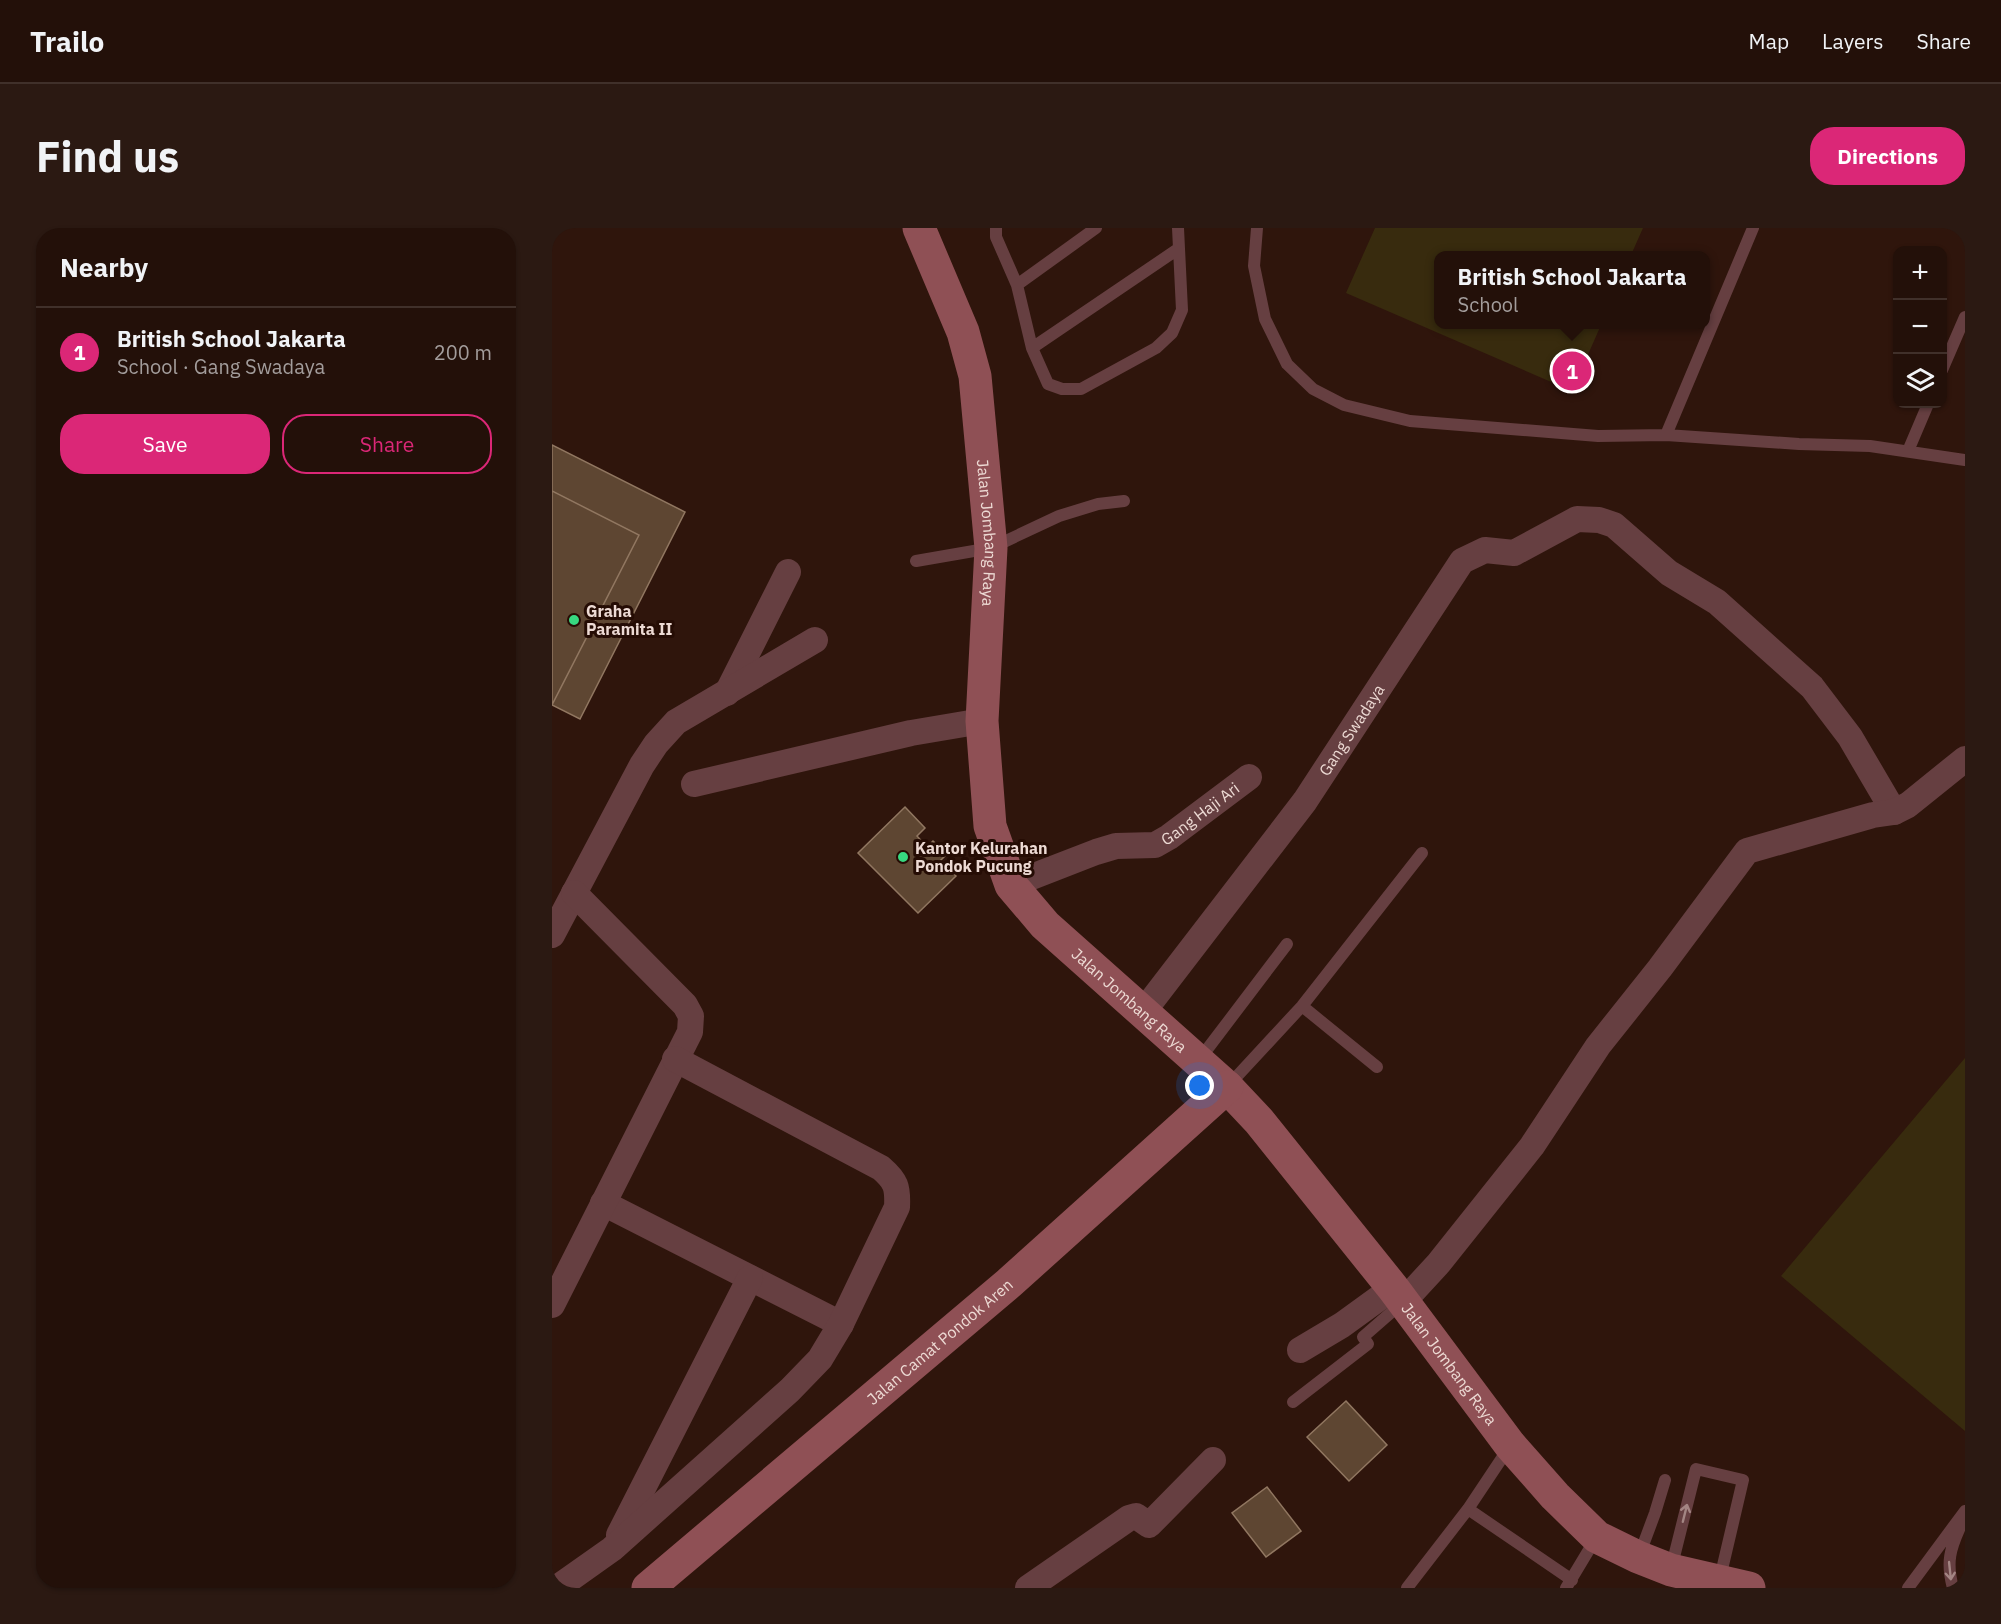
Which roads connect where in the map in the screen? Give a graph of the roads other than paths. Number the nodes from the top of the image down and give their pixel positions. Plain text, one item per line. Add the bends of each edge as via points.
1 (920, 228) edge
2 (996, 228) edge
3 (1096, 228) edge
4 (1178, 228) edge
5 (1257, 228) edge
6 (1753, 228) edge
7 (1178, 249) junction
8 (1017, 285) junction
9 (1965, 317) edge
10 (1032, 348) junction
11 (1947, 358) edge
12 (1926, 408) edge
13 (1666, 435) junction
14 (1908, 451) junction
15 (1965, 460) edge
16 (1124, 501) dead end
17 (991, 548) junction
18 (916, 561) dead end
19 (788, 573) dead end
20 (815, 640) dead end
21 (727, 693) junction
22 (982, 721) junction
23 (1965, 759) edge
24 (1249, 777) dead end
25 (694, 784) dead end
26 (1894, 812) junction
27 (1422, 853) dead end
28 (1011, 885) junction
29 (574, 892) junction
30 (552, 935) edge
31 (1287, 944) dead end
32 (1302, 1006) junction
33 (1143, 1012) junction
34 (675, 1059) junction
35 (1198, 1061) junction
36 (1377, 1067) dead end
37 (1227, 1087) junction
38 (603, 1203) junction
39 (750, 1278) junction
40 (1398, 1295) junction
41 (552, 1305) edge
42 (841, 1324) junction
43 (1300, 1350) dead end
44 (1293, 1402) dead end
45 (1510, 1445) junction
46 (1213, 1460) dead end
47 (1665, 1480) dead end
48 (1468, 1509) junction
49 (1965, 1513) edge
50 (1597, 1537) junction
51 (612, 1549) junction
52 (1638, 1557) junction
53 (1671, 1570) junction
54 (1569, 1584) edge
55 (1734, 1584) edge
56 (557, 1588) edge
57 (648, 1588) edge
58 (1028, 1588) edge
59 (1407, 1588) edge
60 (1908, 1588) edge
61 (1953, 1588) edge

1 - 17 main road, Jalan Jombang Raya via 963,332 975,376
2 - 8 lane via 996,237
3 - 8 lane
4 - 7 lane
5 - 13 lane via 1254,266 1264,319 1287,364 1313,389 1344,405 1410,421 1598,436
6 - 13 lane
7 - 10 lane
7 - 10 lane via 1182,310 1172,333 1156,348 1081,389 1048,384
8 - 10 lane
9 - 11 lane
12 - 14 lane
13 - 14 lane
14 - 15 lane
16 - 17 lane via 1059,516
17 - 18 lane
17 - 22 main road, Jalan Jombang Raya
19 - 21 street
20 - 21 street
21 - 29 street via 676,722 656,744
22 - 25 street via 910,733
22 - 28 main road, Jalan Jombang Raya via 990,826
23 - 26 street
24 - 28 street, Gang Haji Ari via 1155,845 1116,846
26 - 33 street, Gang Swadaya via 1850,737 1812,687 1717,602 1670,573 1614,525 1576,519 1514,553 1485,550 1462,561 1305,801
26 - 40 street via 1747,850 1598,1046 1532,1146 1482,1211
27 - 32 lane
28 - 33 main road, Jalan Jombang Raya via 1045,925
29 - 30 street
29 - 34 street via 685,1005 691,1016 690,1032
31 - 35 lane
32 - 36 lane
32 - 37 lane
33 - 35 main road, Jalan Jombang Raya
34 - 38 street
34 - 42 street via 881,1168 892,1178 898,1192 897,1207
35 - 37 main road, Jalan Jombang Raya
37 - 40 main road, Jalan Jombang Raya via 1259,1121
37 - 57 main road, Jalan Camat Pondok Aren via 1009,1283
38 - 39 street
38 - 41 street
39 - 42 street
39 - 51 street
40 - 43 street
40 - 44 lane via 1363,1336 1368,1344
40 - 45 main road, Jalan Jombang Raya
42 - 51 street via 820,1359 790,1390
45 - 48 lane
45 - 50 main road, Jalan Jombang Raya
46 - 58 street via 1149,1525 1140,1517 1129,1518
47 - 52 lane
48 - 54 lane
48 - 59 lane
49 - 60 lane
49 -> 61 lane via 1950,1549 1948,1570
50 - 52 main road, Jalan Jombang Raya
50 - 54 lane
51 - 56 street
52 - 53 main road, Jalan Jombang Raya
53 - 55 main road, Jalan Jombang Raya
53 -> 55 lane via 1696,1469 1743,1480

